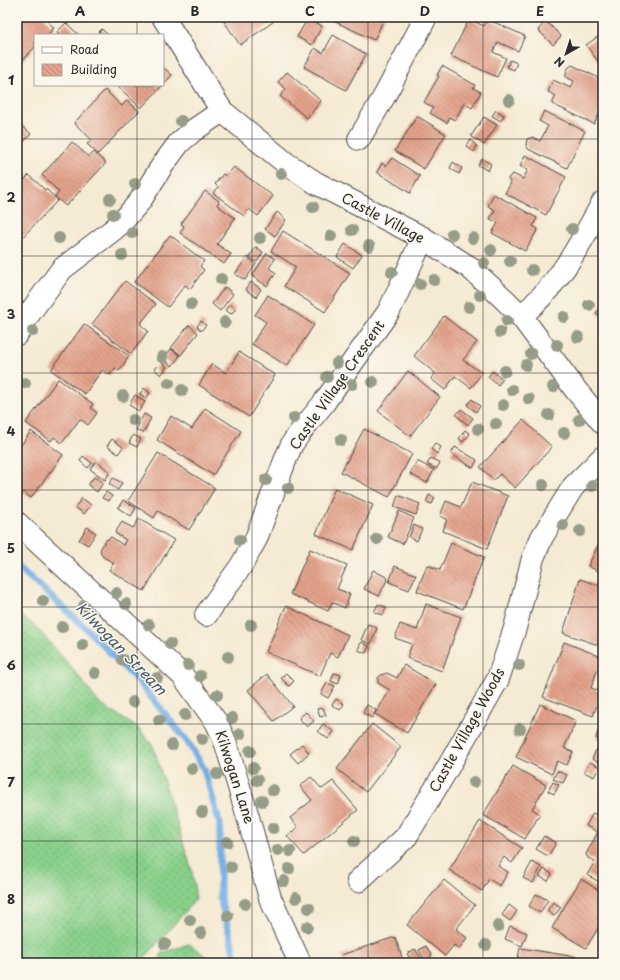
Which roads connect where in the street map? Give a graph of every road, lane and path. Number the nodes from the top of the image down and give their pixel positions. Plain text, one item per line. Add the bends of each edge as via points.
1 (163, 17) edge
2 (426, 17) edge
3 (222, 111) junction
4 (359, 139) dead end
5 (603, 202) edge
6 (423, 238) junction
7 (521, 316) junction
8 (17, 334) edge
9 (603, 423) edge
10 (603, 457) edge
11 (17, 523) edge
12 (206, 615) dead end
13 (358, 881) dead end
14 (300, 963) edge

1 - 3 street, Castle Village
2 - 4 street
3 - 6 street, Castle Village via 287,164 316,183
3 - 8 street via 179,143 140,201 123,221 62,269
5 - 7 street via 552,286
6 - 7 street, Castle Village via 469,267
6 - 12 street, Castle Village Crescent via 389,311 292,444 256,539 241,566
7 - 9 street, Castle Village
10 - 13 street, Castle Village Woods via 573,487 542,537 498,679 444,776 406,837
11 - 14 street, Kilwogan Lane via 182,676 217,723 226,744 270,898

